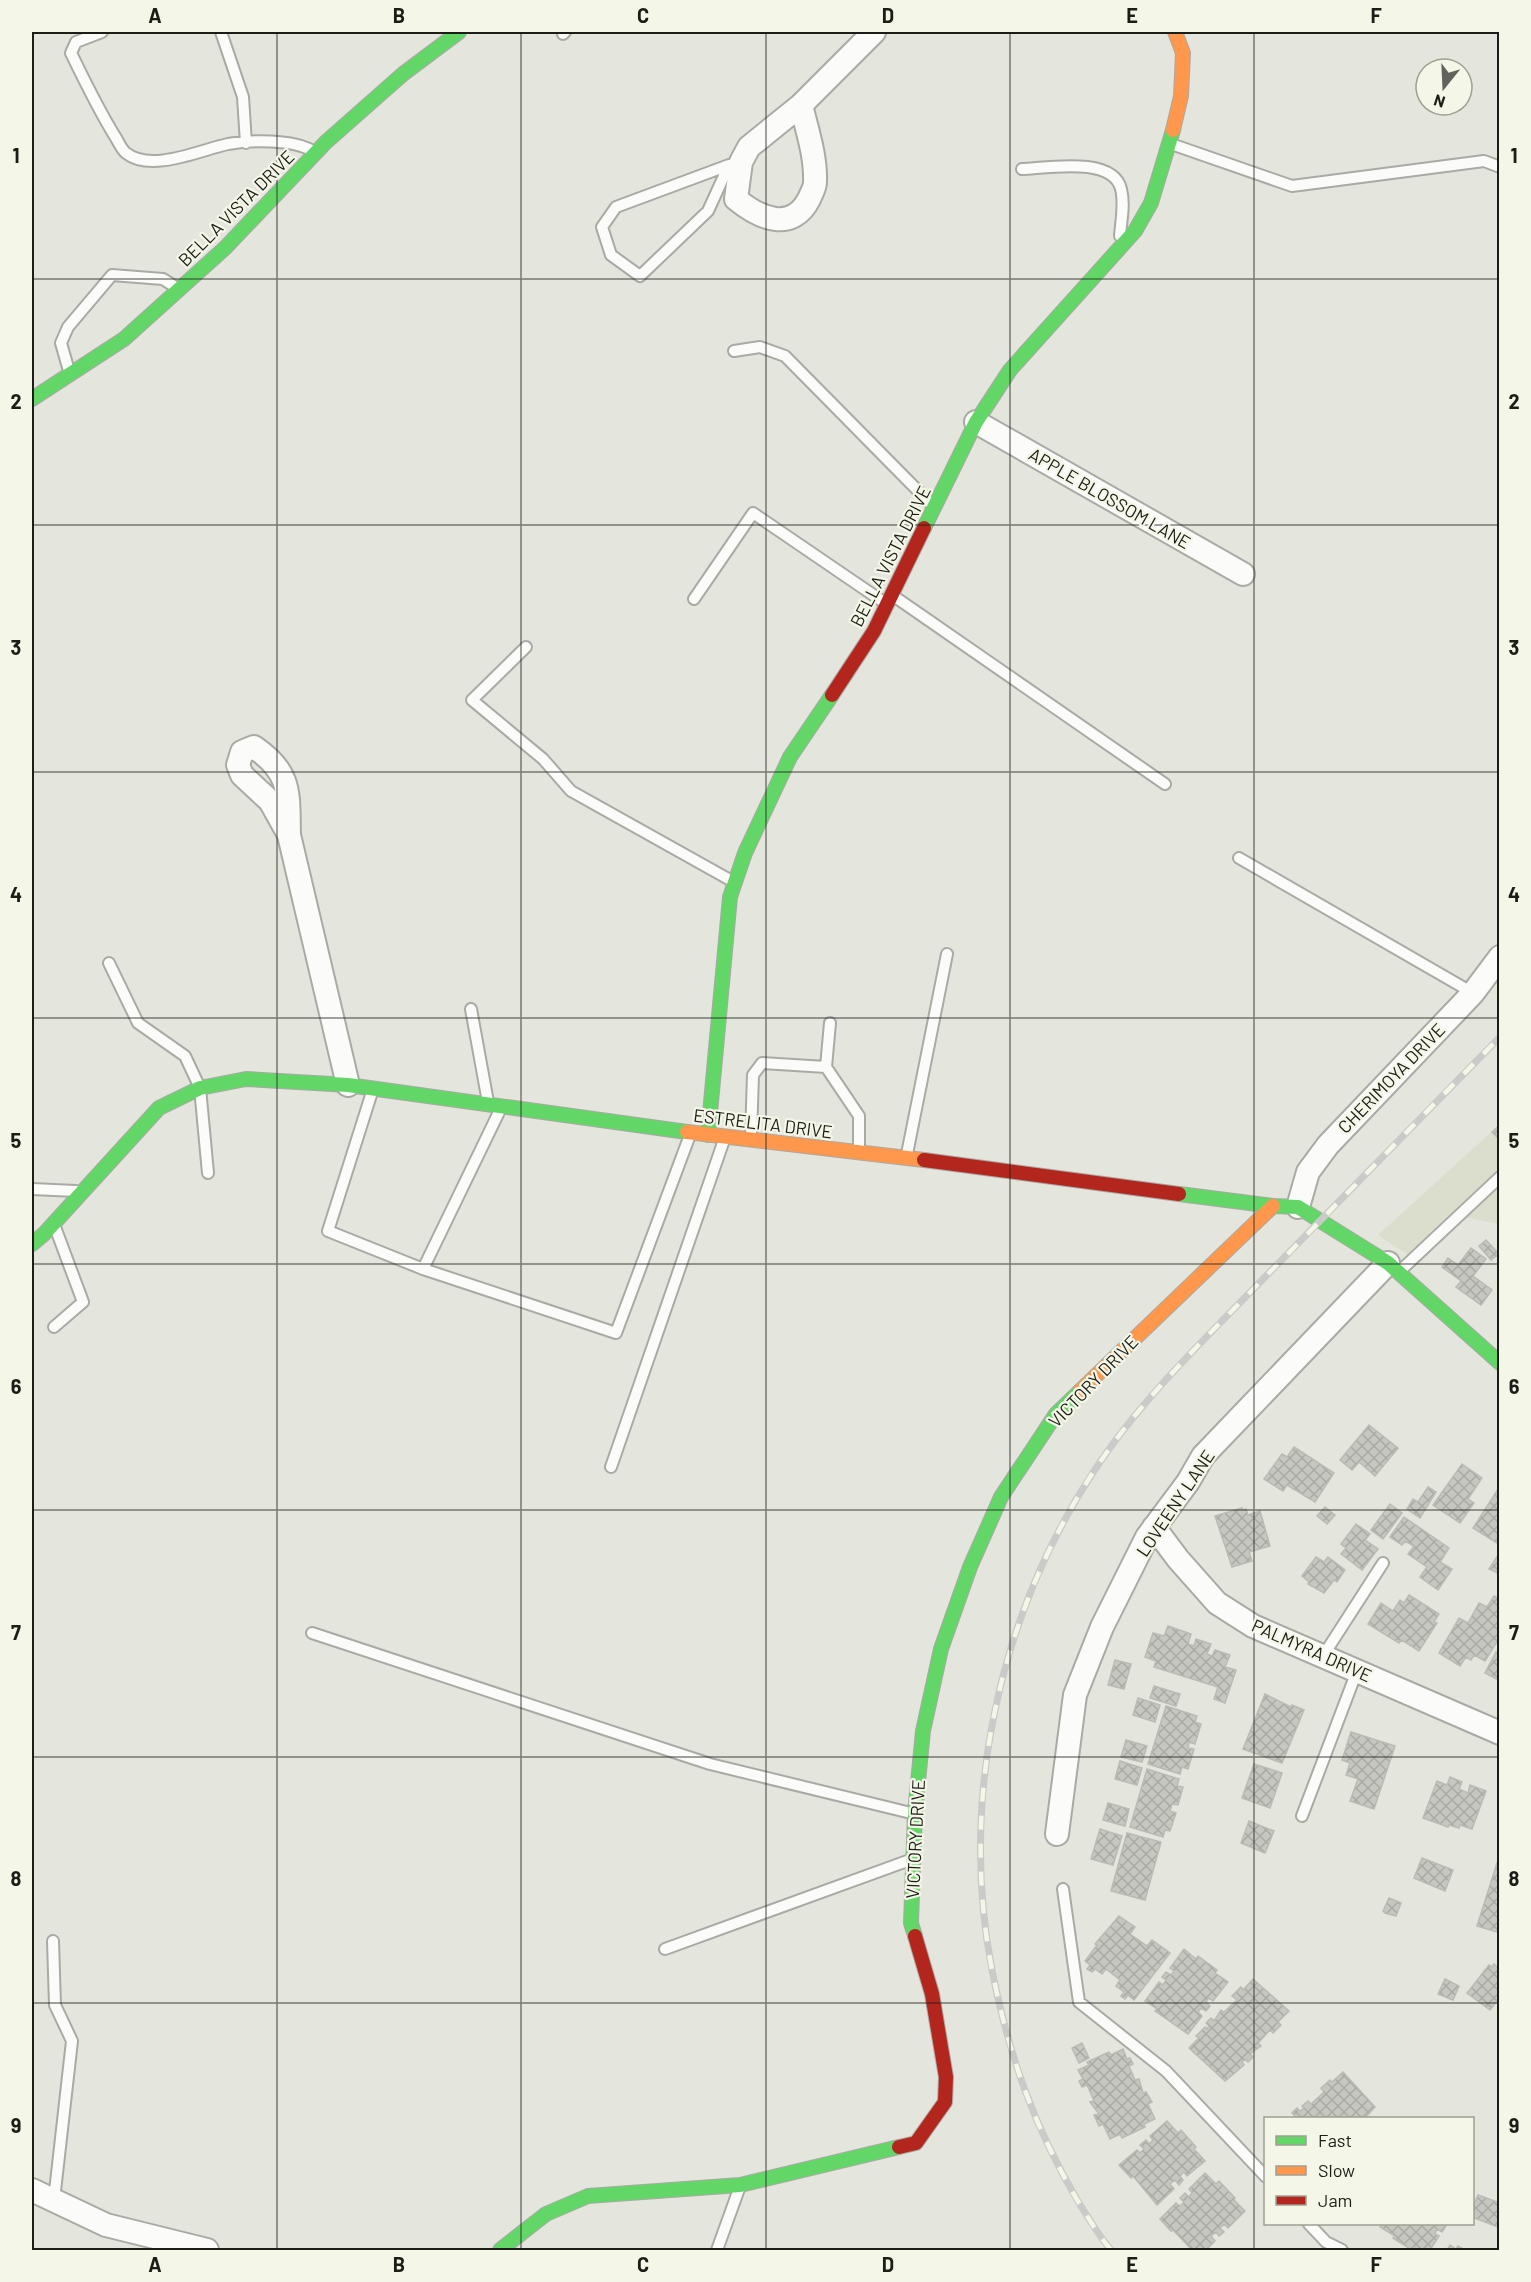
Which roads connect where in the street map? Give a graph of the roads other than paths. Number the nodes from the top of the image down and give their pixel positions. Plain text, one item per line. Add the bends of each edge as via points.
1 (102, 32) edge
2 (221, 32) edge
3 (459, 32) edge
4 (874, 32) edge
5 (1191, 32) edge
6 (1177, 37) edge
7 (801, 105) junction
8 (246, 143) junction
9 (1170, 143) junction
10 (316, 152) junction
11 (735, 164) junction
12 (1500, 167) edge
13 (1022, 169) dead end
14 (1119, 249) junction
15 (180, 289) junction
16 (734, 351) dead end
17 (70, 374) junction
18 (32, 399) edge
19 (976, 422) junction
20 (935, 509) junction
21 (1243, 574) dead end
22 (694, 599) dead end
23 (890, 600) junction
24 (526, 647) dead end
25 (1165, 784) dead end
26 (289, 835) dead end
27 (1239, 858) dead end
28 (735, 883) junction
29 (947, 954) dead end
30 (1500, 957) edge
31 (109, 963) dead end
32 (1473, 993) junction
33 (471, 1009) dead end
34 (830, 1023) dead end
35 (826, 1067) junction
36 (348, 1085) junction
37 (200, 1088) junction
38 (374, 1089) junction
39 (495, 1106) junction
40 (691, 1132) junction
41 (708, 1135) junction
42 (725, 1136) junction
43 (751, 1140) junction
44 (859, 1152) junction
45 (907, 1158) junction
46 (208, 1173) dead end
47 (1500, 1177) edge
48 (32, 1189) edge
49 (83, 1192) junction
50 (1273, 1206) junction
51 (1298, 1207) junction
52 (54, 1224) junction
53 (32, 1244) edge
54 (1393, 1267) junction
55 (423, 1269) junction
56 (54, 1327) dead end
57 (1500, 1363) edge
58 (611, 1467) dead end
59 (1154, 1527) junction
60 (1383, 1563) dead end
61 (312, 1633) dead end
62 (1323, 1656) junction
63 (1357, 1671) junction
64 (1500, 1733) edge
65 (915, 1813) junction
66 (1302, 1816) dead end
67 (1057, 1834) dead end
68 (913, 1859) junction
69 (1063, 1889) dead end
70 (53, 1941) dead end
71 (664, 1949) dead end
72 (1264, 2175) edge
73 (740, 2185) junction
74 (32, 2190) edge
75 (54, 2200) junction
76 (1311, 2225) edge
77 (207, 2250) edge
78 (500, 2250) edge
79 (717, 2250) edge
80 (1342, 2250) edge

1 - 8 lane via 76,42 71,53 125,152 138,160 168,160
2 - 8 lane via 243,97
3 - 10 street, BELLA VISTA DRIVE via 403,74
4 - 7 street
5 - 6 lane
6 - 9 street, BELLA VISTA DRIVE via 1184,53 1181,96
7 - 11 street via 749,147
7 - 11 street via 816,185 803,210 787,220 750,210 736,199
8 - 10 lane via 302,145
9 - 12 lane via 1292,186 1484,160
9 - 14 street, BELLA VISTA DRIVE via 1151,203
10 - 15 street, BELLA VISTA DRIVE via 225,248
11 - 11 lane via 616,207 602,227 611,255 640,276 708,211
13 - 14 lane via 1094,167 1110,174 1118,181 1123,197
14 - 19 street, BELLA VISTA DRIVE via 1010,370
15 - 17 street, BELLA VISTA DRIVE via 124,339
15 - 17 lane via 163,279 112,275 68,327 61,343
16 - 20 lane via 760,347 785,356
17 - 18 street, BELLA VISTA DRIVE
19 - 20 street, BELLA VISTA DRIVE
19 - 21 street, APPLE BLOSSOM LANE
20 - 23 street, BELLA VISTA DRIVE
22 - 23 lane via 753,513
23 - 25 lane
23 - 28 street, BELLA VISTA DRIVE via 874,631 790,757
24 - 28 lane via 472,700 543,759 571,791
26 - 36 street
27 - 32 lane
28 - 41 street, BELLA VISTA DRIVE via 730,897
29 - 45 lane
30 - 32 street, CHERIMOYA DRIVE
31 - 37 lane via 138,1023 185,1056
32 - 51 street, CHERIMOYA DRIVE via 1328,1145 1308,1172
33 - 39 lane
34 - 35 lane
35 - 43 lane via 762,1063 753,1075
35 - 44 lane via 859,1116
36 - 37 street, ESTRELITA DRIVE via 246,1079
36 - 38 street, ESTRELITA DRIVE
37 - 46 lane
37 - 49 street, ESTRELITA DRIVE via 159,1107
38 - 39 street, ESTRELITA DRIVE
38 - 55 lane via 328,1231
39 - 40 street, ESTRELITA DRIVE
39 - 55 lane
40 - 41 street, ESTRELITA DRIVE
40 - 55 lane via 616,1333
41 - 42 street, ESTRELITA DRIVE
42 - 43 street, ESTRELITA DRIVE
42 - 58 lane
43 - 44 street, ESTRELITA DRIVE
44 - 45 street, ESTRELITA DRIVE
45 - 50 street, ESTRELITA DRIVE
47 - 54 lane
48 - 49 lane
49 - 52 street, ESTRELITA DRIVE
50 - 51 street, ESTRELITA DRIVE
50 - 65 street, VICTORY DRIVE via 1056,1414 1001,1497 970,1567 941,1649 923,1731
51 - 54 street, ESTRELITA DRIVE
52 - 53 street, ESTRELITA DRIVE
52 - 56 lane via 83,1302
54 - 57 street, ESTRELITA DRIVE
54 - 59 street, LOVEENY LANE via 1203,1456
59 - 62 street, PALMYRA DRIVE via 1217,1603 1253,1626
59 - 67 street, LOVEENY LANE via 1102,1627 1075,1695
60 - 62 lane
61 - 65 lane via 710,1764
62 - 63 street, PALMYRA DRIVE
63 - 64 street, PALMYRA DRIVE
63 - 66 lane
65 - 68 street, VICTORY DRIVE
68 - 71 lane
68 - 73 street, VICTORY DRIVE via 911,1923 932,1994 946,2077 945,2102 916,2143
69 - 72 lane via 1079,2002 1166,2071
70 - 75 lane via 55,2005 72,2041
73 - 78 street, VICTORY DRIVE via 588,2196 546,2214
73 - 79 lane
74 - 75 street
75 - 77 street via 106,2225
76 - 80 lane via 1326,2242

